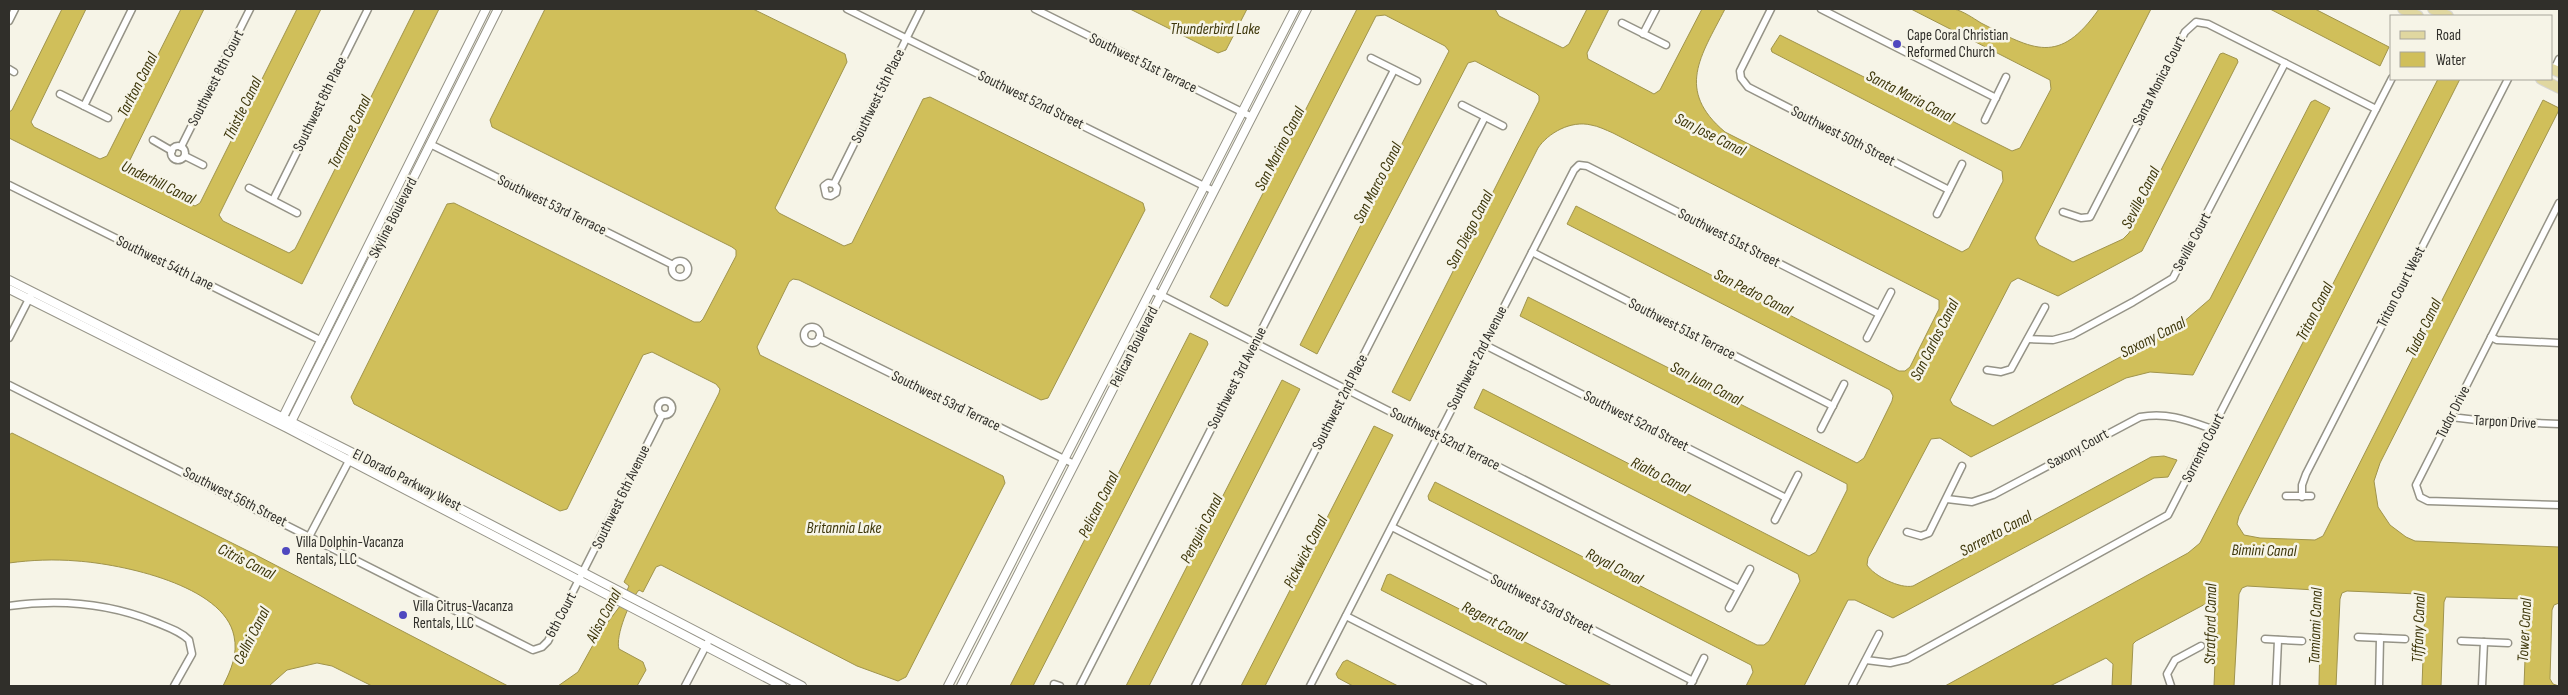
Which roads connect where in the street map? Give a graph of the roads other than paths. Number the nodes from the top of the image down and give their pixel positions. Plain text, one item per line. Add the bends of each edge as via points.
1 (15, 9) edge
2 (132, 9) edge
3 (250, 9) edge
4 (368, 9) edge
5 (486, 9) edge
6 (498, 9) edge
7 (847, 9) edge
8 (921, 9) edge
9 (1035, 9) edge
10 (1295, 9) edge
11 (1307, 9) edge
12 (1656, 9) edge
13 (1772, 9) edge
14 (1821, 9) edge
15 (2403, 9) edge
16 (2433, 9) edge
17 (2416, 15) edge
18 (2446, 15) edge
19 (9, 21) edge
20 (1622, 23) dead end
21 (1643, 34) junction
22 (906, 38) junction
23 (1666, 45) dead end
24 (1370, 58) dead end
25 (2559, 59) edge
26 (2285, 63) junction
27 (1394, 70) junction
28 (2554, 72) edge
29 (2006, 77) dead end
30 (2391, 80) edge
31 (2507, 80) edge
32 (2543, 80) edge
33 (2559, 80) edge
34 (1416, 81) dead end
35 (2559, 88) edge
36 (60, 94) dead end
37 (1996, 98) junction
38 (1462, 105) dead end
39 (84, 106) junction
40 (2376, 109) junction
41 (1241, 112) junction
42 (1252, 117) junction
43 (1485, 117) junction
44 (108, 118) dead end
45 (1985, 120) dead end
46 (1503, 126) dead end
47 (421, 139) junction
48 (153, 140) dead end
49 (430, 144) junction
50 (181, 147) junction
51 (172, 151) junction
52 (185, 156) junction
53 (1962, 164) dead end
54 (202, 165) dead end
55 (1579, 165) joint
56 (834, 184) dead end
57 (9, 185) edge
58 (1204, 186) junction
59 (249, 188) dead end
60 (1949, 190) junction
61 (1214, 191) junction
62 (273, 200) junction
63 (2559, 203) edge
64 (2063, 212) dead end
65 (297, 213) dead end
66 (1937, 214) dead end
67 (1532, 252) junction
68 (673, 266) dead end
69 (9, 280) edge
70 (9, 290) edge
71 (1151, 290) junction
72 (1891, 292) dead end
73 (30, 295) junction
74 (1161, 295) junction
75 (2045, 307) dead end
76 (1879, 314) junction
77 (2491, 337) junction
78 (9, 338) edge
79 (819, 338) dead end
80 (1867, 338) dead end
81 (2028, 339) junction
82 (1255, 342) junction
83 (325, 343) junction
84 (2559, 343) edge
85 (1485, 345) junction
86 (1988, 370) dead end
87 (1844, 384) dead end
88 (9, 385) edge
89 (1346, 389) junction
90 (1833, 406) junction
91 (662, 414) dead end
92 (2451, 417) junction
93 (281, 420) junction
94 (289, 424) junction
95 (2559, 424) edge
96 (1821, 429) dead end
97 (2212, 429) junction
98 (1437, 435) junction
99 (353, 453) junction
100 (349, 460) junction
101 (1064, 460) junction
102 (1074, 464) junction
103 (1962, 466) dead end
104 (1798, 475) dead end
105 (2286, 496) dead end
106 (2311, 496) dead end
107 (2302, 497) junction
108 (1786, 498) junction
109 (1947, 499) junction
110 (2559, 505) edge
111 (1774, 520) dead end
112 (1392, 527) junction
113 (1906, 532) dead end
114 (310, 535) junction
115 (1750, 569) dead end
116 (581, 576) junction
117 (1739, 589) junction
118 (636, 604) junction
119 (9, 606) edge
120 (1729, 608) dead end
121 (1346, 616) junction
122 (1878, 634) dead end
123 (2358, 636) dead end
124 (710, 638) junction
125 (2380, 638) junction
126 (2265, 639) dead end
127 (2405, 639) dead end
128 (2278, 640) junction
129 (2302, 641) dead end
130 (2461, 641) dead end
131 (2484, 642) junction
132 (2508, 643) dead end
133 (706, 646) junction
134 (2200, 646) dead end
135 (540, 649) joint
136 (1704, 658) dead end
137 (1866, 660) junction
138 (1691, 684) edge
139 (174, 686) edge
140 (685, 686) edge
141 (782, 686) edge
142 (802, 686) edge
143 (948, 686) edge
144 (961, 686) edge
145 (1080, 686) edge
146 (1195, 686) edge
147 (1310, 686) edge
148 (1483, 686) edge
149 (1852, 686) edge
150 (2171, 686) edge
151 (2276, 686) edge
152 (2379, 686) edge
153 (2482, 686) edge

1 - 19 street
2 - 39 street
3 - 50 street, Southwest 8th Court
4 - 62 street, Southwest 8th Place
5 - 47 street, Skyline Boulevard
6 - 49 street, Skyline Boulevard
7 - 22 street, Southwest 52nd Street
8 - 22 street, Southwest 5th Place
9 - 41 street, Southwest 51st Terrace
10 - 41 street, Pelican Boulevard
11 - 42 street, Pelican Boulevard
12 - 21 street
13 - 60 street, Southwest 50th Street via 1740,71 1748,88
14 - 37 street
15 - 17 main road
16 - 18 main road
20 - 21 street
21 - 23 street
22 - 56 street, Southwest 5th Place
22 - 58 street, Southwest 52nd Street
24 - 27 street
25 - 28 street
26 - 40 street, Santa Monica Court
26 - 64 street, Santa Monica Court via 2208,24 2196,22 2189,26 2090,217
26 - 81 street, Seville Court via 2173,278 2066,337
27 - 34 street
27 - 82 street, Southwest 3rd Avenue
28 - 33 main road
29 - 37 street
30 - 40 street, Sorrento Court
31 - 107 street, Triton Court West via 2306,474
32 - 35 main road
36 - 39 street
37 - 45 street
38 - 43 street
39 - 44 street
40 - 97 street, Sorrento Court
41 - 42 street, Southwest 51st Terrace
41 - 58 street, Pelican Boulevard
42 - 61 street, Pelican Boulevard
43 - 46 street
43 - 89 street, Southwest 2nd Place
47 - 49 street
47 - 83 street, Skyline Boulevard
48 - 51 street
49 - 68 street, Southwest 53rd Terrace
49 - 83 street, Skyline Boulevard
50 - 51 street via 177,146
50 - 52 street
51 - 52 street via 174,159 181,160
52 - 54 street
53 - 60 street
55 - 67 street, Southwest 2nd Avenue
55 - 76 street, Southwest 51st Street via 1587,166
57 - 83 street, Southwest 54th Lane
58 - 61 street, Southwest 52nd Street
58 - 71 street, Pelican Boulevard
59 - 62 street
60 - 66 street
61 - 74 street, Pelican Boulevard
62 - 65 street
63 - 77 street, Tudor Drive
67 - 85 street, Southwest 2nd Avenue
67 - 90 street, Southwest 51st Terrace
69 - 73 street, El Dorado Parkway West
70 - 73 street, El Dorado Parkway West
71 - 74 street, Southwest 52nd Terrace
71 - 101 street, Pelican Boulevard
72 - 76 street
73 - 78 street
73 - 93 street, El Dorado Parkway West
74 - 82 street, Southwest 52nd Terrace
74 - 102 street, Pelican Boulevard
75 - 81 street
76 - 80 street
77 - 84 street
77 - 92 street, Tudor Drive
79 - 101 street, Southwest 53rd Terrace
81 - 86 street via 2011,369 2001,372
82 - 89 street, Southwest 52nd Terrace
82 - 145 street, Southwest 3rd Avenue
83 - 93 street, Skyline Boulevard
83 - 94 street, Skyline Boulevard
85 - 98 street, Southwest 2nd Avenue
85 - 108 street, Southwest 52nd Street
87 - 90 street
88 - 114 street, Southwest 56th Street
89 - 98 street, Southwest 52nd Terrace
89 - 146 street, Southwest 2nd Place
90 - 96 street
91 - 116 street, Southwest 6th Avenue
92 - 95 street, Tarpon Drive
92 - 110 street, Tudor Drive via 2417,482 2420,497 2428,501
93 - 94 street, El Dorado Parkway West
94 - 99 street, El Dorado Parkway West
94 - 100 street, El Dorado Parkway West
97 - 109 street, Saxony Court via 2176,416 2140,417 1993,495 1972,502
97 - 137 street, Sorrento Court via 2172,510 2163,519 1912,656 1890,664
98 - 112 street, Southwest 2nd Avenue
98 - 117 street, Southwest 52nd Terrace
99 - 100 street
99 - 116 street, El Dorado Parkway West
100 - 114 street
100 - 116 street, El Dorado Parkway West
101 - 102 street, Southwest 53rd Terrace
101 - 143 street, Pelican Boulevard
102 - 144 street, Pelican Boulevard
103 - 109 street
104 - 108 street
105 - 107 street
106 - 107 street
108 - 111 street
109 - 113 street via 1929,533 1922,536
112 - 121 street, Southwest 2nd Avenue
112 - 138 street, Southwest 53rd Street
114 - 135 street, Southwest 56th Street via 527,648
115 - 117 street
116 - 118 street, El Dorado Parkway West
116 - 135 street, 6th Court via 548,641
117 - 120 street
118 - 124 street, El Dorado Parkway West
118 - 133 street, El Dorado Parkway West
119 - 139 street via 66,602 118,610 175,631 189,640 192,654
121 - 147 street, Southwest 2nd Avenue
121 - 148 street
122 - 137 street
123 - 125 street
124 - 133 street
124 - 142 street, El Dorado Parkway West
125 - 127 street
125 - 152 street
126 - 128 street
128 - 129 street
128 - 151 street
130 - 131 street
131 - 132 street
131 - 153 street
133 - 140 street
133 - 141 street, El Dorado Parkway West
134 - 150 street via 2172,664 2167,674
136 - 138 street, Southwest 53rd Street
137 - 149 street

